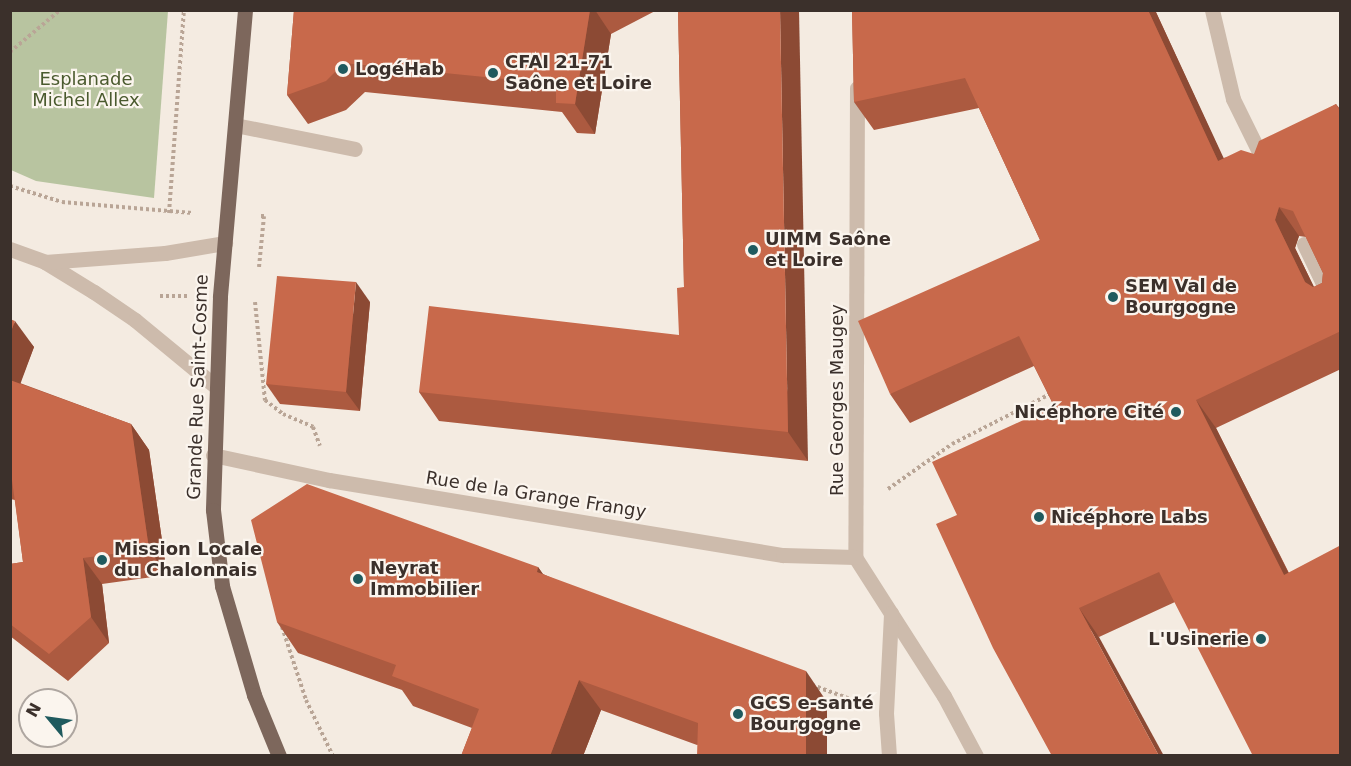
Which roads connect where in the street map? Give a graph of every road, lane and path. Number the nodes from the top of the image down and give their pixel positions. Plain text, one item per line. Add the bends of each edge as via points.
1 (60, 10) edge
2 (184, 10) edge
3 (245, 10) edge
4 (1212, 10) edge
5 (10, 52) edge
6 (857, 75) edge
7 (235, 126) junction
8 (355, 149) dead end
9 (1270, 174) edge
10 (10, 186) edge
11 (225, 243) junction
12 (1304, 244) edge
13 (10, 249) edge
14 (45, 262) junction
15 (255, 301) dead end
16 (1334, 306) edge
17 (215, 386) junction
18 (1060, 389) edge
19 (213, 455) junction
20 (316, 477) junction
21 (856, 478) junction
22 (855, 557) junction
23 (891, 613) junction
24 (281, 624) edge
25 (808, 684) edge
26 (886, 713) junction
27 (279, 756) edge
28 (333, 756) edge
29 (890, 756) edge
30 (976, 756) edge

1 - 5 path
2 - 10 path via 169,212 62,202
3 - 7 main road, Grande Rue Saint-Cosme
4 - 9 street via 1233,99
6 - 21 street, Rue Georges Maugey
7 - 8 street
7 - 11 main road, Grande Rue Saint-Cosme
11 - 14 street via 165,253
11 - 17 main road, Grande Rue Saint-Cosme
12 - 16 street
13 - 14 street
14 - 17 street via 135,320
15 - 20 path via 265,400 272,408 313,427 319,435
17 - 19 main road, Grande Rue Saint-Cosme
18 - 21 path via 952,444 893,488 882,491
19 - 20 street, Rue de la Grange Frangy
19 - 27 main road, Grande Rue Saint-Cosme via 213,510 222,586 254,695
20 - 22 street, Rue de la Grange Frangy via 783,555
21 - 22 street, Rue Georges Maugey
22 - 23 street
23 - 26 street
23 - 30 street via 944,696
24 - 28 path via 306,700
25 - 26 path
26 - 29 street

